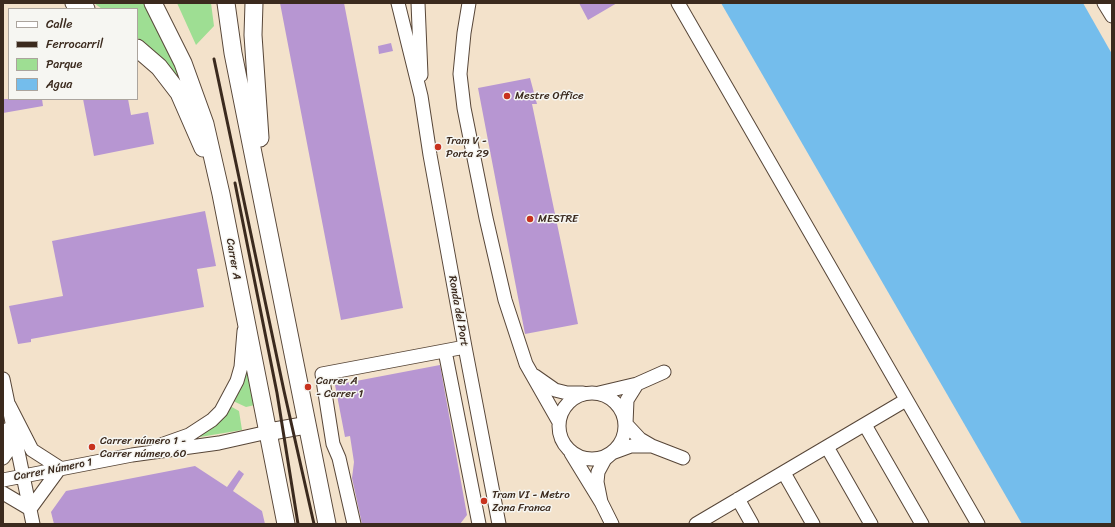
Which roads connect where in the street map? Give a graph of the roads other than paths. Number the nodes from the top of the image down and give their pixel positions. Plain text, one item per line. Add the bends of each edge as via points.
1 (74, 3) edge
2 (153, 3) edge
3 (226, 3) edge
4 (254, 3) edge
5 (398, 3) edge
6 (418, 3) edge
7 (469, 3) edge
8 (678, 3) edge
9 (1104, 3) edge
10 (84, 8) edge
11 (1112, 16) edge
12 (138, 49) edge
13 (421, 96) junction
14 (222, 194) junction
15 (271, 243) junction
16 (245, 321) junction
17 (465, 347) junction
18 (445, 351) junction
19 (526, 364) junction
20 (664, 372) dead end
21 (3, 379) edge
22 (637, 384) junction
23 (594, 393) junction
24 (906, 400) junction
25 (9, 405) junction
26 (559, 422) junction
27 (626, 424) junction
28 (307, 425) junction
29 (865, 425) junction
30 (268, 432) junction
31 (652, 446) junction
32 (827, 447) junction
33 (571, 452) junction
34 (612, 453) junction
35 (132, 455) junction
36 (3, 458) edge
37 (683, 458) dead end
38 (60, 468) junction
39 (784, 473) junction
40 (24, 476) junction
41 (3, 480) edge
42 (3, 493) edge
43 (738, 499) junction
44 (601, 502) junction
45 (30, 509) junction
46 (700, 523) edge
47 (33, 524) edge
48 (286, 524) edge
49 (327, 524) edge
50 (354, 524) edge
51 (479, 524) edge
52 (498, 524) edge
53 (612, 524) edge
54 (752, 524) edge
55 (813, 524) edge
56 (871, 524) edge
57 (922, 524) edge
58 (978, 524) edge

1 - 10 main road
2 - 14 main road, Carrer A via 198,100
3 - 15 main road via 233,53
4 - 15 main road via 253,35 258,128
5 - 13 street, Ronda del Port
6 - 13 street, Ronda del Port
7 - 19 street via 460,74 464,108 505,300
8 - 24 street
9 - 11 street
12 - 14 main road via 159,67 179,93
13 - 17 street, Ronda del Port
14 - 16 main road, Carrer A
15 - 28 main road
16 - 30 main road, Carrer A
16 - 35 street via 238,381 221,411 189,435
17 - 18 street
17 - 52 street, Ronda del Port
18 - 50 street via 322,374 333,444 340,458
18 - 51 street
19 - 23 street via 538,379 555,390 567,393
19 - 26 street
20 - 22 street
21 - 25 street
22 - 23 street
22 - 27 street via 628,400
23 - 26 street via 577,396 568,402
23 - 27 street via 609,397 618,404 624,413
24 - 29 street
24 - 58 street
25 - 36 street via 8,451
25 - 38 street via 32,450
25 - 40 street
26 - 33 street via 561,438
27 - 31 street via 640,439
27 - 34 street via 622,440
28 - 30 main road
28 - 49 main road
29 - 32 street
29 - 57 street
30 - 35 street, Carrer Número 1 via 219,444
30 - 48 main road, Carrer A
31 - 34 street via 631,446
31 - 37 street
32 - 39 street
32 - 56 street
33 - 34 street via 581,458 592,460
33 - 44 street
34 - 44 street via 604,459 598,472
35 - 38 street, Carrer Número 1
38 - 40 street, Carrer Número 1
38 - 45 street
39 - 43 street
39 - 55 street
40 - 41 street, Carrer Número 1
40 - 45 street
42 - 45 street
43 - 46 street
43 - 54 street
44 - 53 street
45 - 47 street

